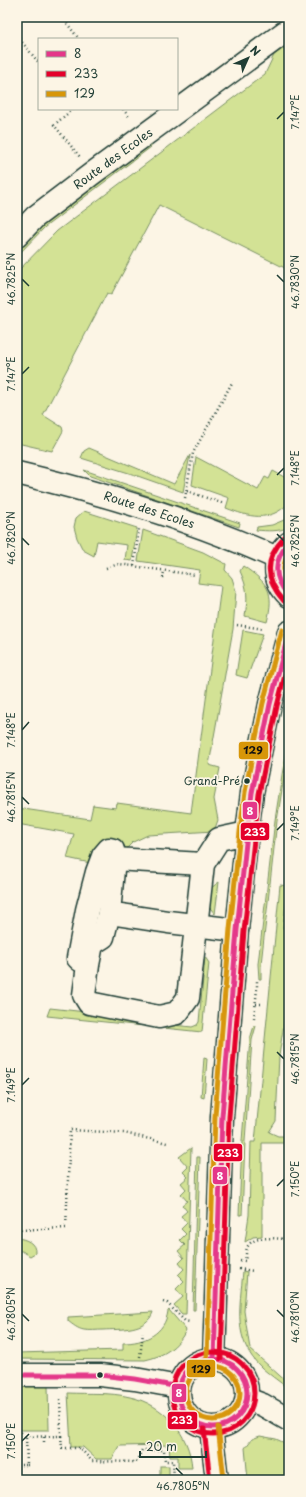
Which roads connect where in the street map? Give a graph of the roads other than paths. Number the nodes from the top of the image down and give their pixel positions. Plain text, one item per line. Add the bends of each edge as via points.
1 (289, 29) edge
2 (17, 236) edge
3 (17, 473) edge
4 (283, 550) edge
5 (289, 596) edge
6 (289, 632) edge
7 (247, 833) junction
8 (125, 860) junction
9 (203, 864) junction
10 (109, 913) junction
11 (197, 925) junction
12 (237, 930) junction
13 (88, 965) junction
14 (214, 1359) junction
15 (17, 1375) edge
16 (179, 1386) junction
17 (247, 1399) junction
18 (289, 1420) edge
19 (211, 1428) junction
20 (217, 1480) edge

1 - 2 main road, Route des Ecoles via 87,177 35,217
3 - 4 main road, Route des Ecoles via 64,484 219,534
4 - 5 main road via 276,567 276,576
6 - 7 main road via 267,719
7 - 9 main road via 219,839
7 - 12 main road
8 - 9 main road
8 - 10 main road via 114,859
8 - 13 main road via 118,852 109,850 103,856 87,910 78,958
9 - 11 main road
10 - 11 main road
10 - 13 main road via 103,937 92,944
11 - 12 main road
11 - 13 main road via 188,998 177,1013 159,1017 89,1003 84,995
12 - 14 main road via 222,1124
14 - 16 main road via 192,1366
14 - 17 main road via 232,1365 240,1372 245,1380
15 - 16 main road via 100,1375
16 - 19 main road via 179,1399 183,1410 201,1426
17 - 18 main road via 263,1404
17 - 19 main road via 241,1412 230,1423
19 - 20 main road

